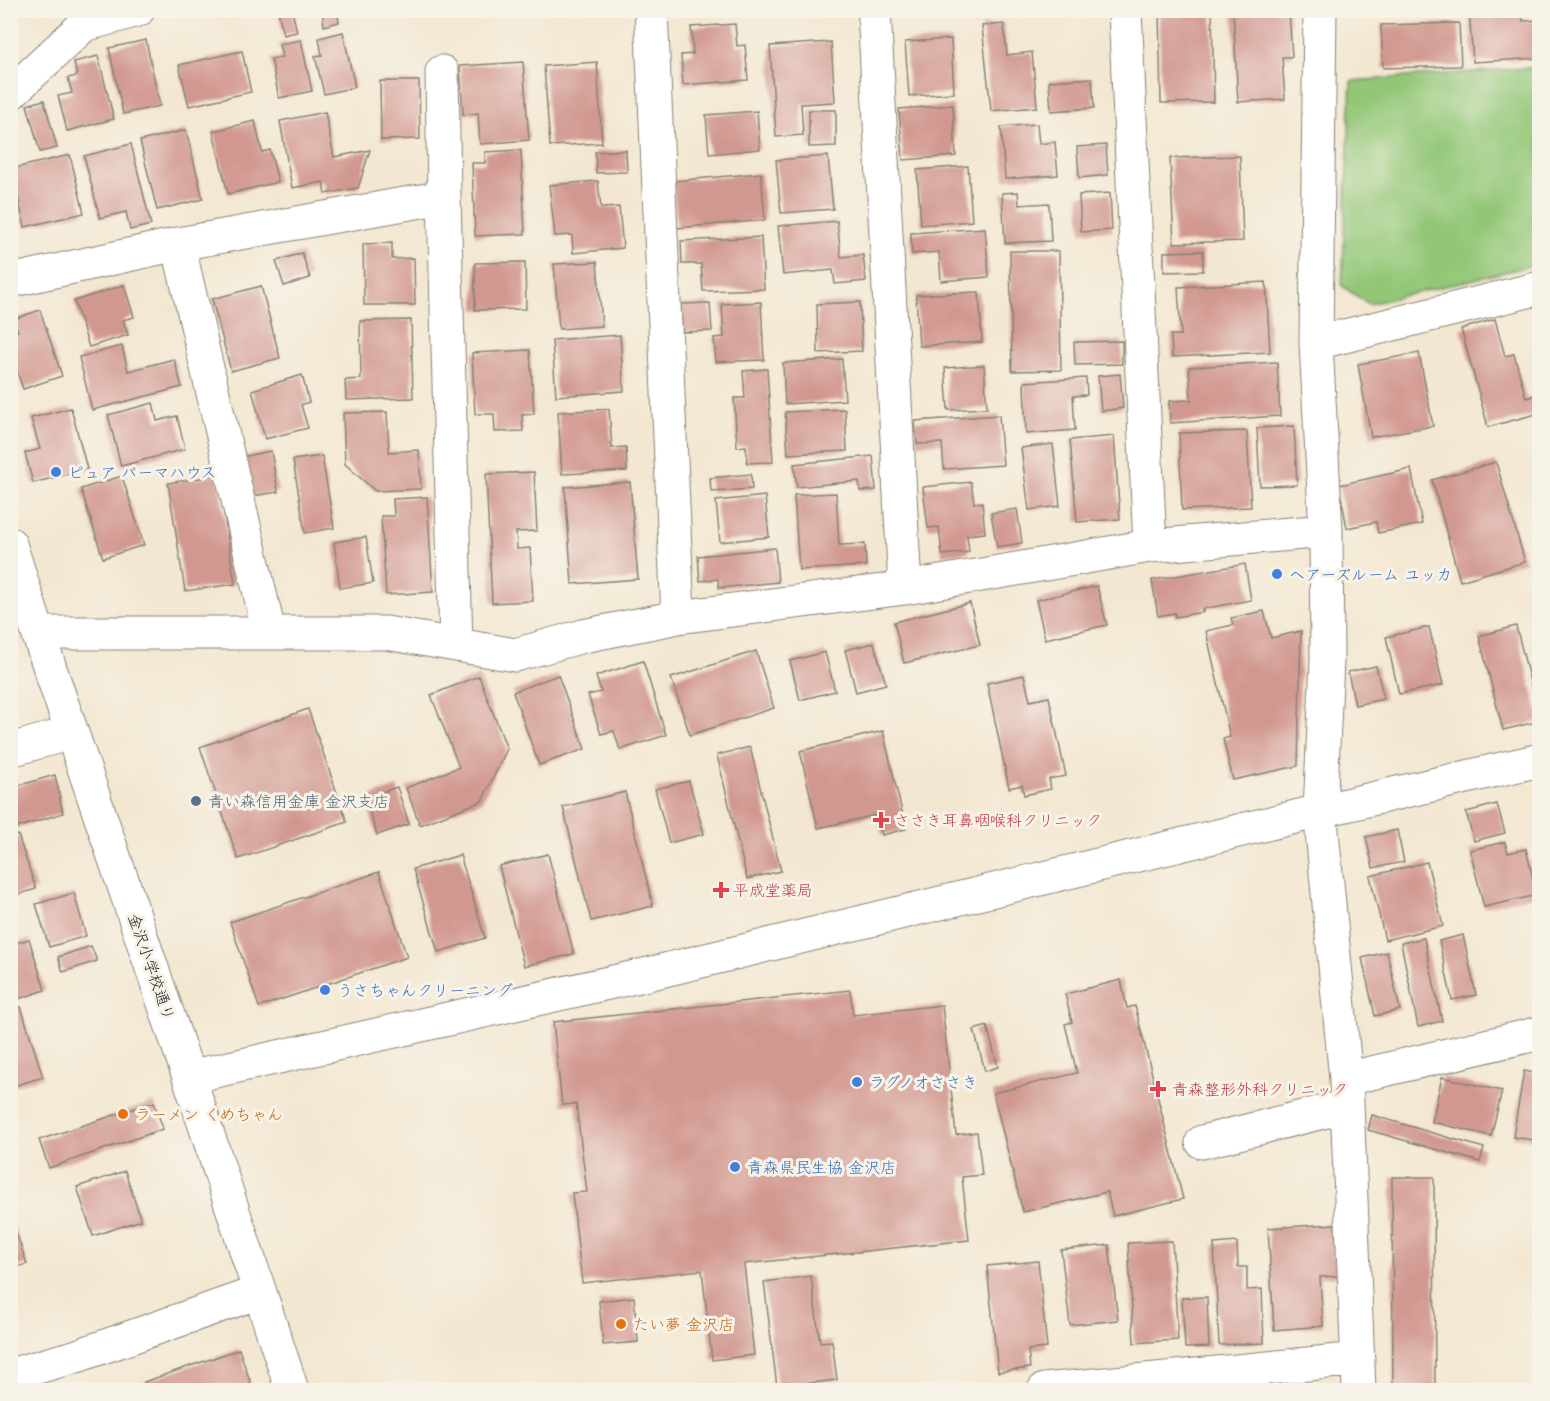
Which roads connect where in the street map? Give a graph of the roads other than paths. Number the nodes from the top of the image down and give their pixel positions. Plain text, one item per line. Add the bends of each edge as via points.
1 (138, 10) edge
2 (651, 10) edge
3 (874, 10) edge
4 (1125, 10) edge
5 (1320, 10) edge
6 (442, 72) dead end
7 (10, 94) edge
8 (444, 197) junction
9 (178, 244) junction
10 (10, 281) edge
11 (1539, 288) edge
12 (1316, 343) junction
13 (1326, 531) junction
14 (10, 544) edge
15 (1150, 546) junction
16 (905, 588) junction
17 (678, 617) junction
18 (269, 632) junction
19 (38, 633) junction
20 (456, 645) junction
21 (71, 733) junction
22 (10, 750) edge
23 (1539, 760) edge
24 (1320, 811) junction
25 (1539, 1033) edge
26 (189, 1077) junction
27 (1347, 1092) junction
28 (1202, 1142) dead end
29 (259, 1292) junction
30 (1358, 1359) junction
31 (10, 1375) edge
32 (292, 1390) edge
33 (1044, 1390) edge
34 (1359, 1390) edge

1 - 7 street via 84,25
2 - 17 street
3 - 16 street
4 - 15 street
5 - 12 street
6 - 8 street
8 - 9 street
8 - 20 street
9 - 10 street
9 - 18 street
11 - 12 street
12 - 13 street
13 - 15 street
13 - 24 street via 1327,661
14 - 19 street, 金沢小学校通り
15 - 16 street
16 - 17 street
17 - 20 street via 583,636 515,655
18 - 19 street
18 - 20 street via 386,633
19 - 21 street, 金沢小学校通り
21 - 22 street
21 - 26 street, 金沢小学校通り
23 - 24 street
24 - 26 street via 644,975
24 - 27 street
25 - 27 street
26 - 29 street, 金沢小学校通り
27 - 28 street
27 - 30 street
29 - 31 street via 77,1356
29 - 32 street, 金沢小学校通り
30 - 33 street
30 - 34 street

